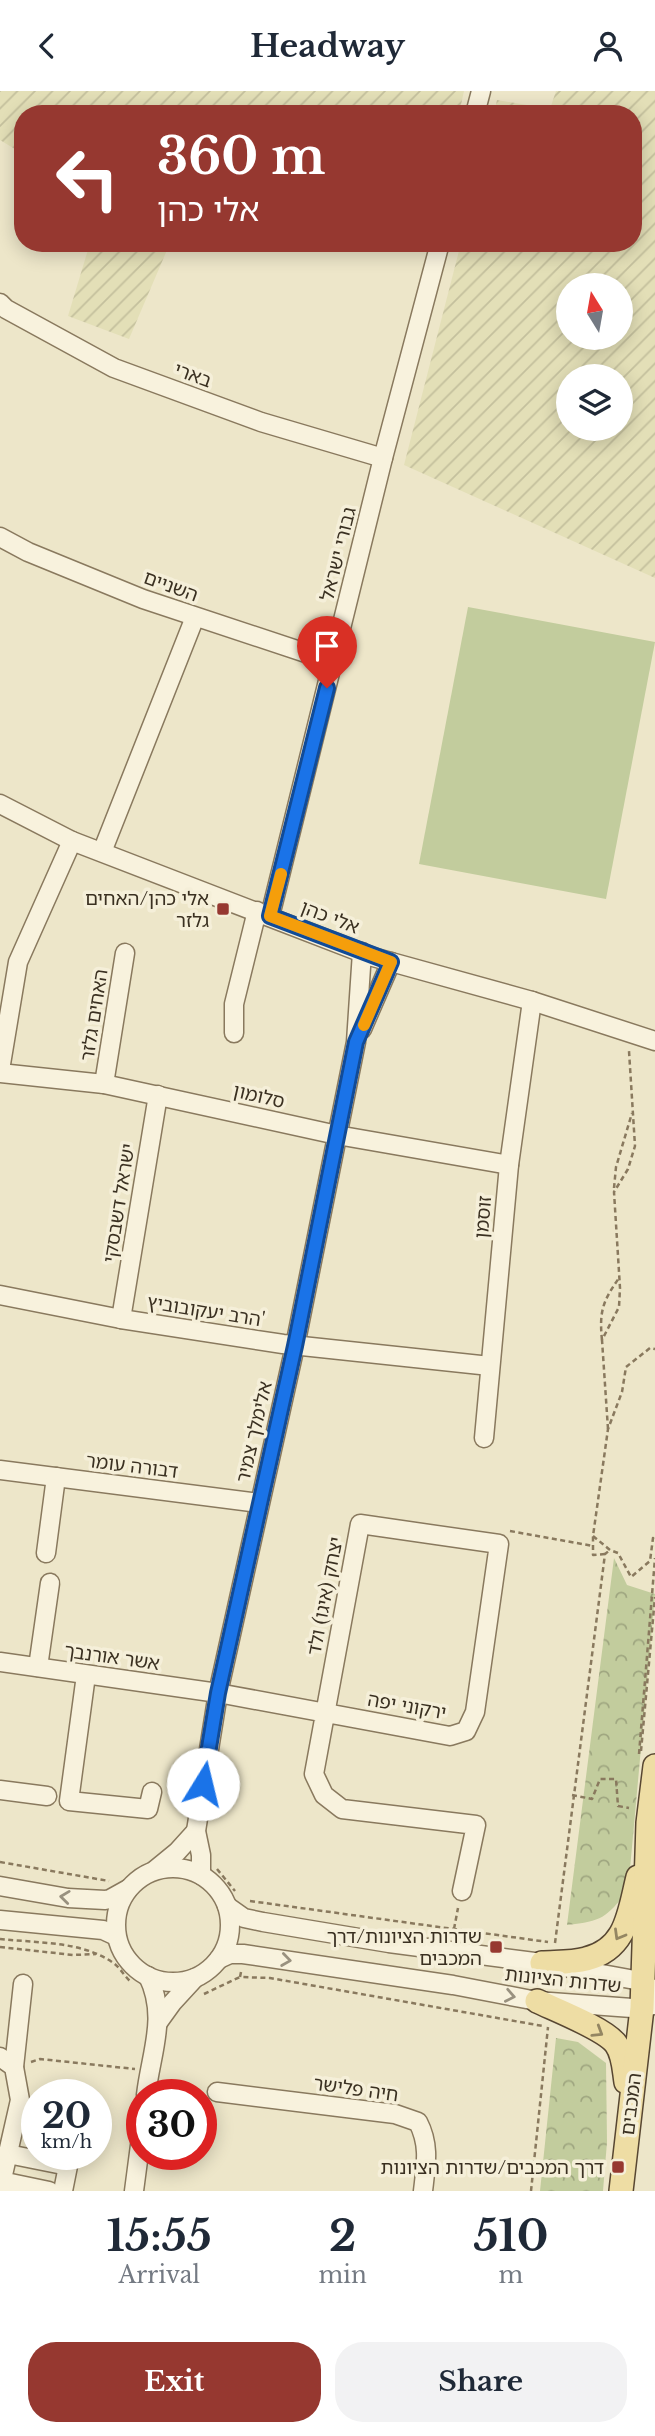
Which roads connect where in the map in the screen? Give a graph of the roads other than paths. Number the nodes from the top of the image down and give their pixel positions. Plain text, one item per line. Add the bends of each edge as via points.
1 (438, 252) edge
2 (0, 303) edge
3 (383, 459) junction
4 (0, 537) edge
5 (195, 617) junction
6 (333, 662) junction
7 (0, 803) edge
8 (72, 841) junction
9 (102, 852) junction
10 (263, 913) junction
11 (362, 952) junction
12 (125, 953) dead end
13 (391, 962) junction
14 (8, 973) edge
15 (532, 1001) junction
16 (234, 1033) dead end
17 (655, 1041) edge
18 (356, 1042) junction
19 (0, 1071) edge
20 (104, 1084) junction
21 (158, 1095) junction
22 (337, 1135) junction
23 (509, 1165) junction
24 (0, 1294) edge
25 (121, 1318) junction
26 (295, 1346) junction
27 (490, 1366) junction
28 (484, 1438) dead end
29 (0, 1470) edge
30 (56, 1477) junction
31 (259, 1503) junction
32 (481, 1542) joint
33 (46, 1553) dead end
34 (50, 1583) dead end
35 (0, 1662) edge
36 (38, 1667) junction
37 (86, 1675) junction
38 (218, 1693) junction
39 (324, 1713) junction
40 (647, 1761) edge
41 (0, 1790) edge
42 (152, 1791) dead end
43 (47, 1796) dead end
44 (641, 1816) junction
45 (195, 1831) junction
46 (155, 1870) junction
47 (201, 1875) junction
48 (124, 1886) junction
49 (0, 1887) edge
50 (462, 1891) road end
51 (228, 1906) junction
52 (0, 1920) edge
53 (116, 1936) junction
54 (219, 1959) junction
55 (542, 1963) junction
56 (148, 1976) junction
57 (195, 1978) junction
58 (23, 1984) dead end
59 (649, 1997) edge
60 (537, 2001) junction
61 (159, 2021) junction
62 (7, 2062) edge
63 (149, 2079) edge
64 (217, 2092) dead end
65 (624, 2165) junction
66 (137, 2170) edge
67 (3, 2173) edge
68 (47, 2185) edge
69 (63, 2191) edge
70 (134, 2191) edge
71 (423, 2191) edge
72 (621, 2191) edge

1 - 3 street, גבורי ישראל
2 - 3 street, בארי via 114,368 261,422
3 - 6 street, גבורי ישראל
4 - 5 street, השניים
5 - 6 street, השניים
5 - 9 street
6 - 10 street, גבורי ישראל
7 - 8 street, אלי כהן
8 - 9 street, אלי כהן
8 - 14 street via 18,962
9 - 10 street, אלי כהן
10 - 11 street, אלי כהן
10 - 16 street, גבורי ישראל via 234,1004
11 - 13 street, אלי כהן
11 - 18 street, אלימלך צמיר
12 - 20 street, האחים גלזר
13 - 15 street, אלי כהן
13 - 18 street, אלימלך צמיר
14 - 19 street
15 - 17 street, אלי כהן
15 - 23 street, זוסמן
18 - 22 street, אלימלך צמיר
19 - 20 street, סלומון
20 - 21 street, סלומון
21 - 22 street, סלומון
21 - 25 street, ישראל דשבסקי
22 - 23 street, סלומון
22 - 26 street, אלימלך צמיר
23 - 27 street, זוסמן
24 - 25 street, הרב יעקובוביץ'
25 - 26 street, הרב יעקובוביץ'
26 - 27 street, הרב יעקובוביץ'
26 - 31 street, אלימלך צמיר
27 - 28 street, זוסמן
29 - 30 street, דבורה עומר
30 - 31 street, דבורה עומר
30 - 33 street
31 - 38 street, אלימלך צמיר
32 - 39 street, יצחק (איגו) ולד via 360,1524
32 - 39 street, ירקוני יפה via 499,1544 475,1712 466,1731 450,1736
34 - 36 street
35 - 36 street, אשר אורנבך
36 - 37 street, אשר אורנבך
37 - 38 street, אשר אורנבך
37 - 42 street via 69,1801 148,1809
38 - 39 street, ירקוני יפה
38 - 45 street, אלימלך צמיר
39 - 50 street via 314,1774 324,1794 342,1809 476,1825
40 - 44 main road, המכבים
41 - 43 street
44 -> 55 main road via 637,1879 617,1943 586,1960
44 - 59 main road, המכבים
45 - 46 street
45 - 47 street, אלימלך צמיר
46 - 47 street via 171,1867
46 - 48 street
47 - 51 street via 213,1883
48 -> 49 street via 110,1899 68,1898
48 - 53 street via 115,1919
51 - 54 street via 228,1943
51 - 55 street, שדרות הציונות via 244,1918 263,1922
52 - 53 street via 92,1928
53 - 56 street via 127,1960
54 - 57 street
54 -> 60 street, שדרות הציונות via 243,1954
55 - 59 street, שדרות הציונות via 635,1980
56 - 57 street via 179,1982
56 - 61 street
57 - 61 street
58 - 62 street
59 - 60 street, שדרות הציונות
59 - 65 main road, המכבים
60 -> 65 main road via 615,2042 627,2092
61 - 63 street
62 - 67 street via 20,2100
64 - 71 street, חיה פלישר via 395,2114 418,2122 428,2151
65 - 72 main road, המכבים
66 - 70 street
67 - 68 street
67 - 69 street via 68,2165

